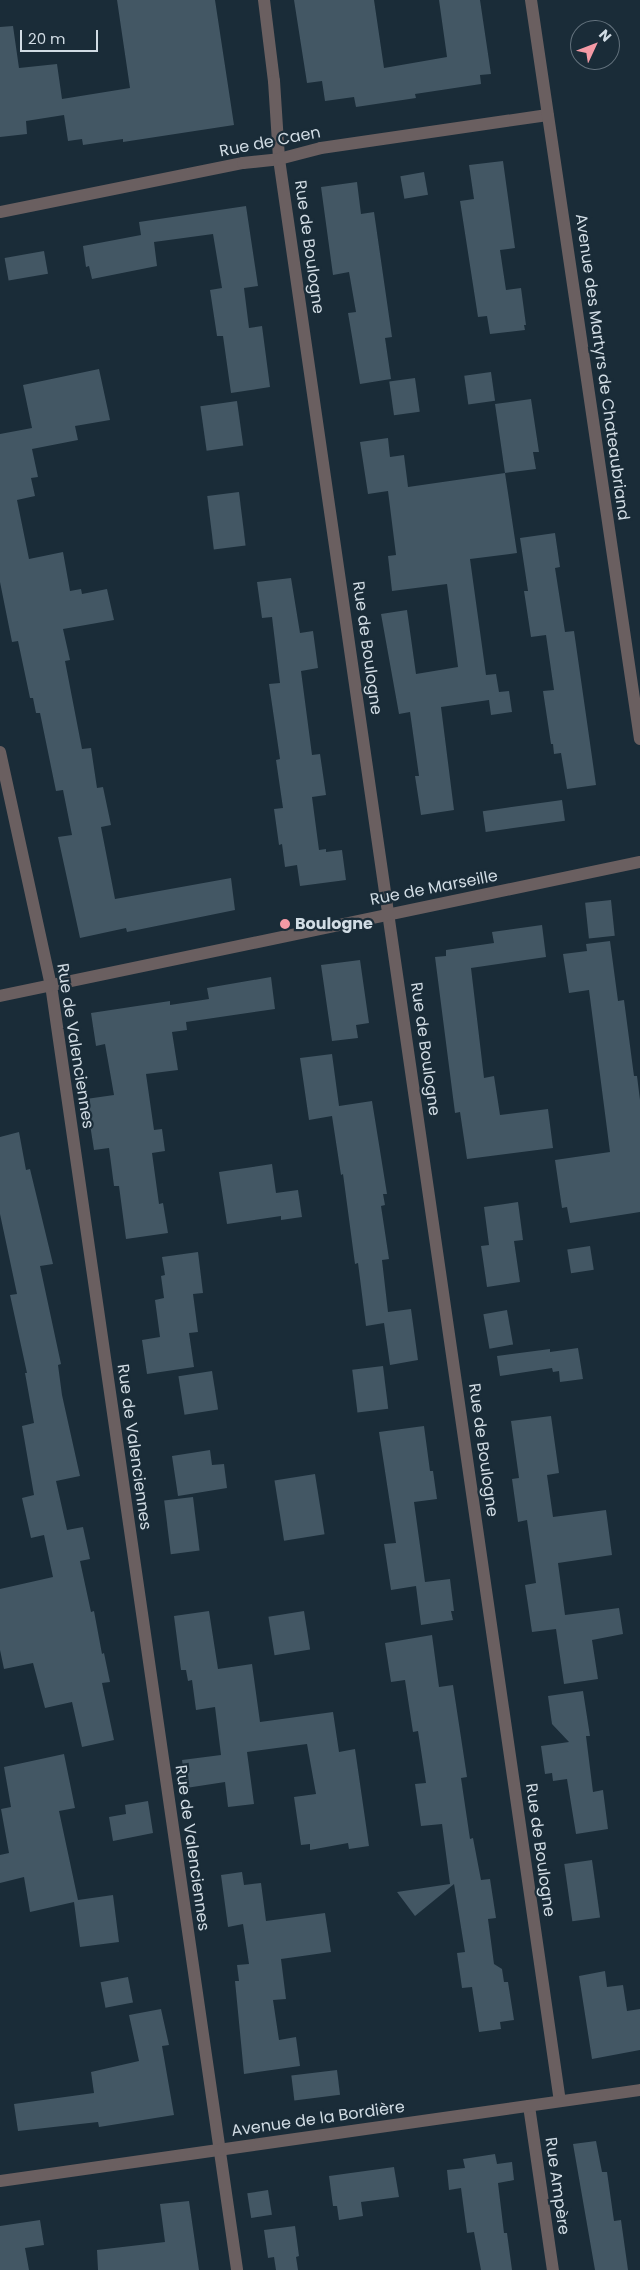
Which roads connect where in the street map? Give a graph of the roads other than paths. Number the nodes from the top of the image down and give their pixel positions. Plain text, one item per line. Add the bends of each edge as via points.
1 (264, 0) edge
2 (531, 0) edge
3 (548, 115) junction
4 (279, 159) junction
5 (0, 212) edge
6 (640, 739) edge
7 (0, 752) edge
8 (640, 862) edge
9 (389, 913) junction
10 (51, 985) junction
11 (0, 996) edge
12 (640, 2090) edge
13 (560, 2101) junction
14 (529, 2106) junction
15 (219, 2150) junction
16 (0, 2181) edge
17 (237, 2270) edge
18 (553, 2270) edge

1 - 4 street, Rue de Boulogne
2 - 3 street, Avenue des Martyrs de Chateaubriand
3 - 4 street, Rue de Caen via 321,148
3 - 6 street, Avenue des Martyrs de Chateaubriand
4 - 5 street, Rue de Caen via 243,163
4 - 9 street, Rue de Boulogne
7 - 10 street, Rue de Valenciennes
8 - 9 street, Rue de Marseille
9 - 10 street, Rue de Marseille
9 - 13 street, Rue de Boulogne
10 - 11 street, Rue de Marseille
10 - 15 street, Rue de Valenciennes
12 - 13 street, Avenue de la Bordière
13 - 14 street, Avenue de la Bordière
14 - 15 street, Avenue de la Bordière
14 - 18 street, Rue Ampère
15 - 16 street, Avenue de la Bordière
15 - 17 street, Rue de Valenciennes

